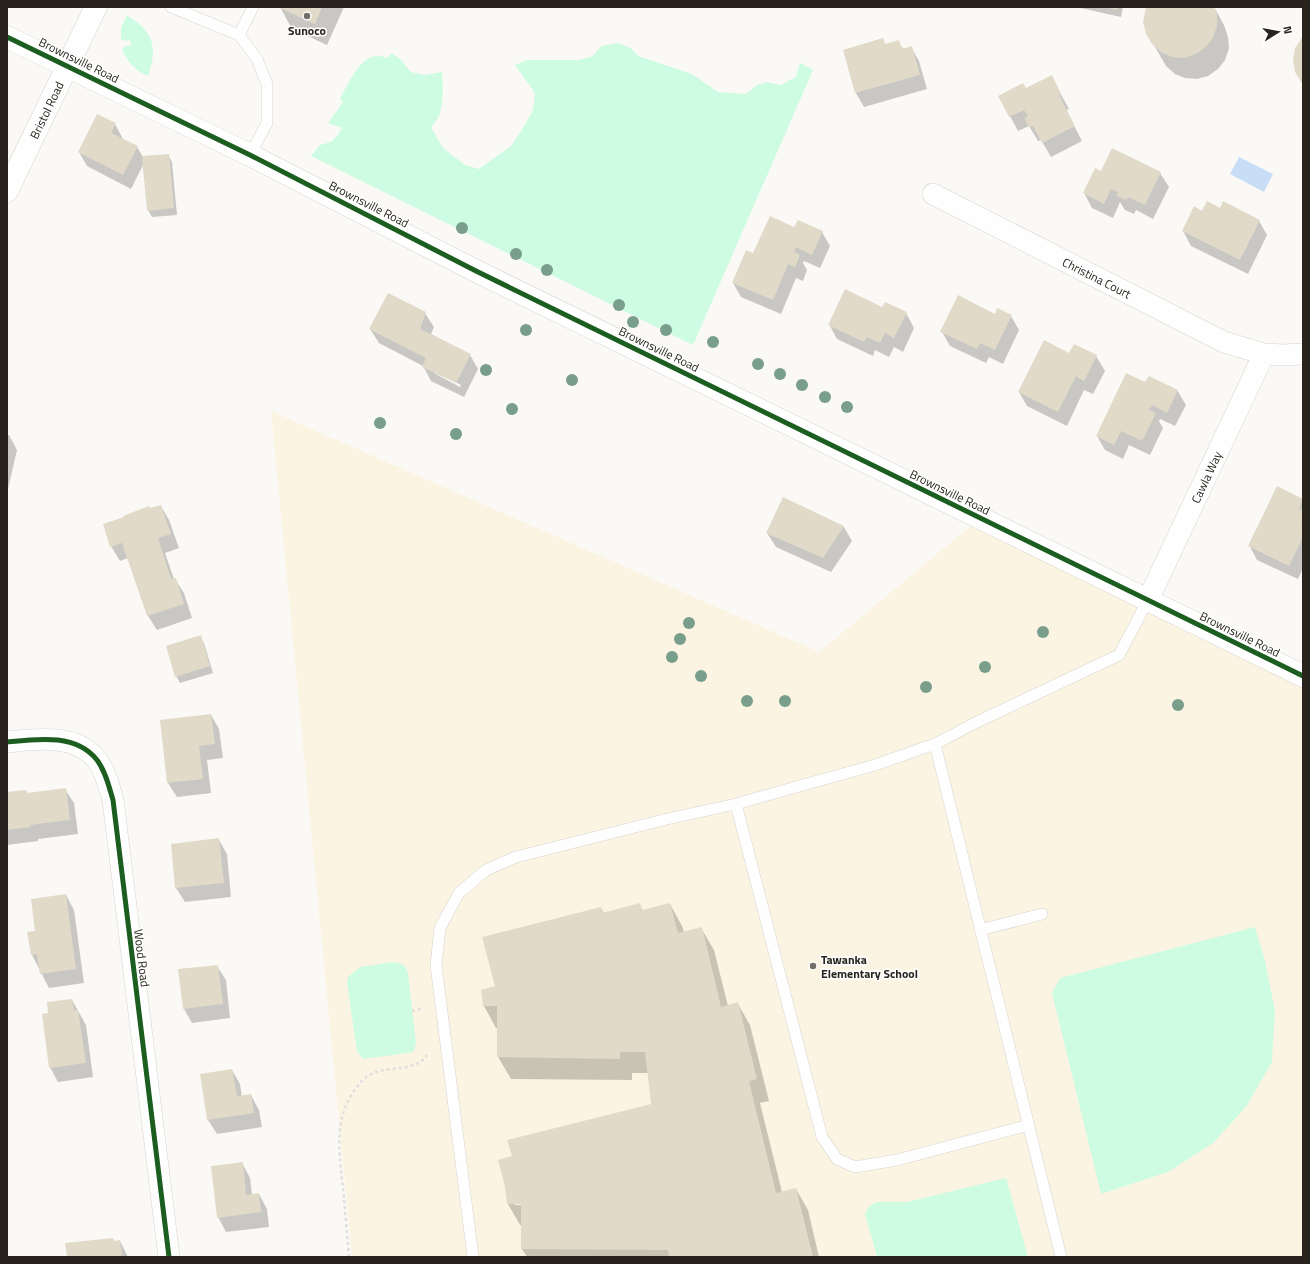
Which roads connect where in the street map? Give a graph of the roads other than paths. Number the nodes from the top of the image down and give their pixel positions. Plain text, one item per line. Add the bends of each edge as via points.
1 (96, 7) edge
2 (171, 7) edge
3 (253, 7) edge
4 (239, 35) junction
5 (7, 37) edge
6 (67, 66) junction
7 (250, 155) junction
8 (7, 191) edge
9 (933, 194) dead end
10 (1264, 354) junction
11 (1303, 354) edge
12 (1148, 600) junction
13 (1303, 676) edge
14 (7, 742) edge
15 (935, 744) junction
16 (736, 804) junction
17 (1042, 914) dead end
18 (980, 930) junction
19 (1028, 1125) junction
20 (169, 1257) edge
21 (473, 1257) edge
22 (1061, 1257) edge

1 - 6 street, Bristol Road
2 - 4 lane
3 - 4 lane
4 - 7 lane via 257,59 268,84 267,123
5 - 6 street, Brownsville Road
6 - 7 street, Brownsville Road
6 - 8 street, Bristol Road
7 - 12 street, Brownsville Road via 476,271
9 - 10 street, Christina Court via 1224,342
10 - 11 street, Christina Court
10 - 12 street, Cawla Way
12 - 13 street, Brownsville Road
12 - 15 lane via 1119,655
14 - 20 street, Wood Road via 42,738 74,743 97,760 106,777 113,800
15 - 16 lane via 872,766
15 - 18 lane
16 - 19 lane via 822,1137 837,1159 855,1167 897,1160
16 - 21 lane via 516,857 486,870 459,893 440,928 436,965
17 - 18 lane
18 - 19 lane
19 - 22 lane

